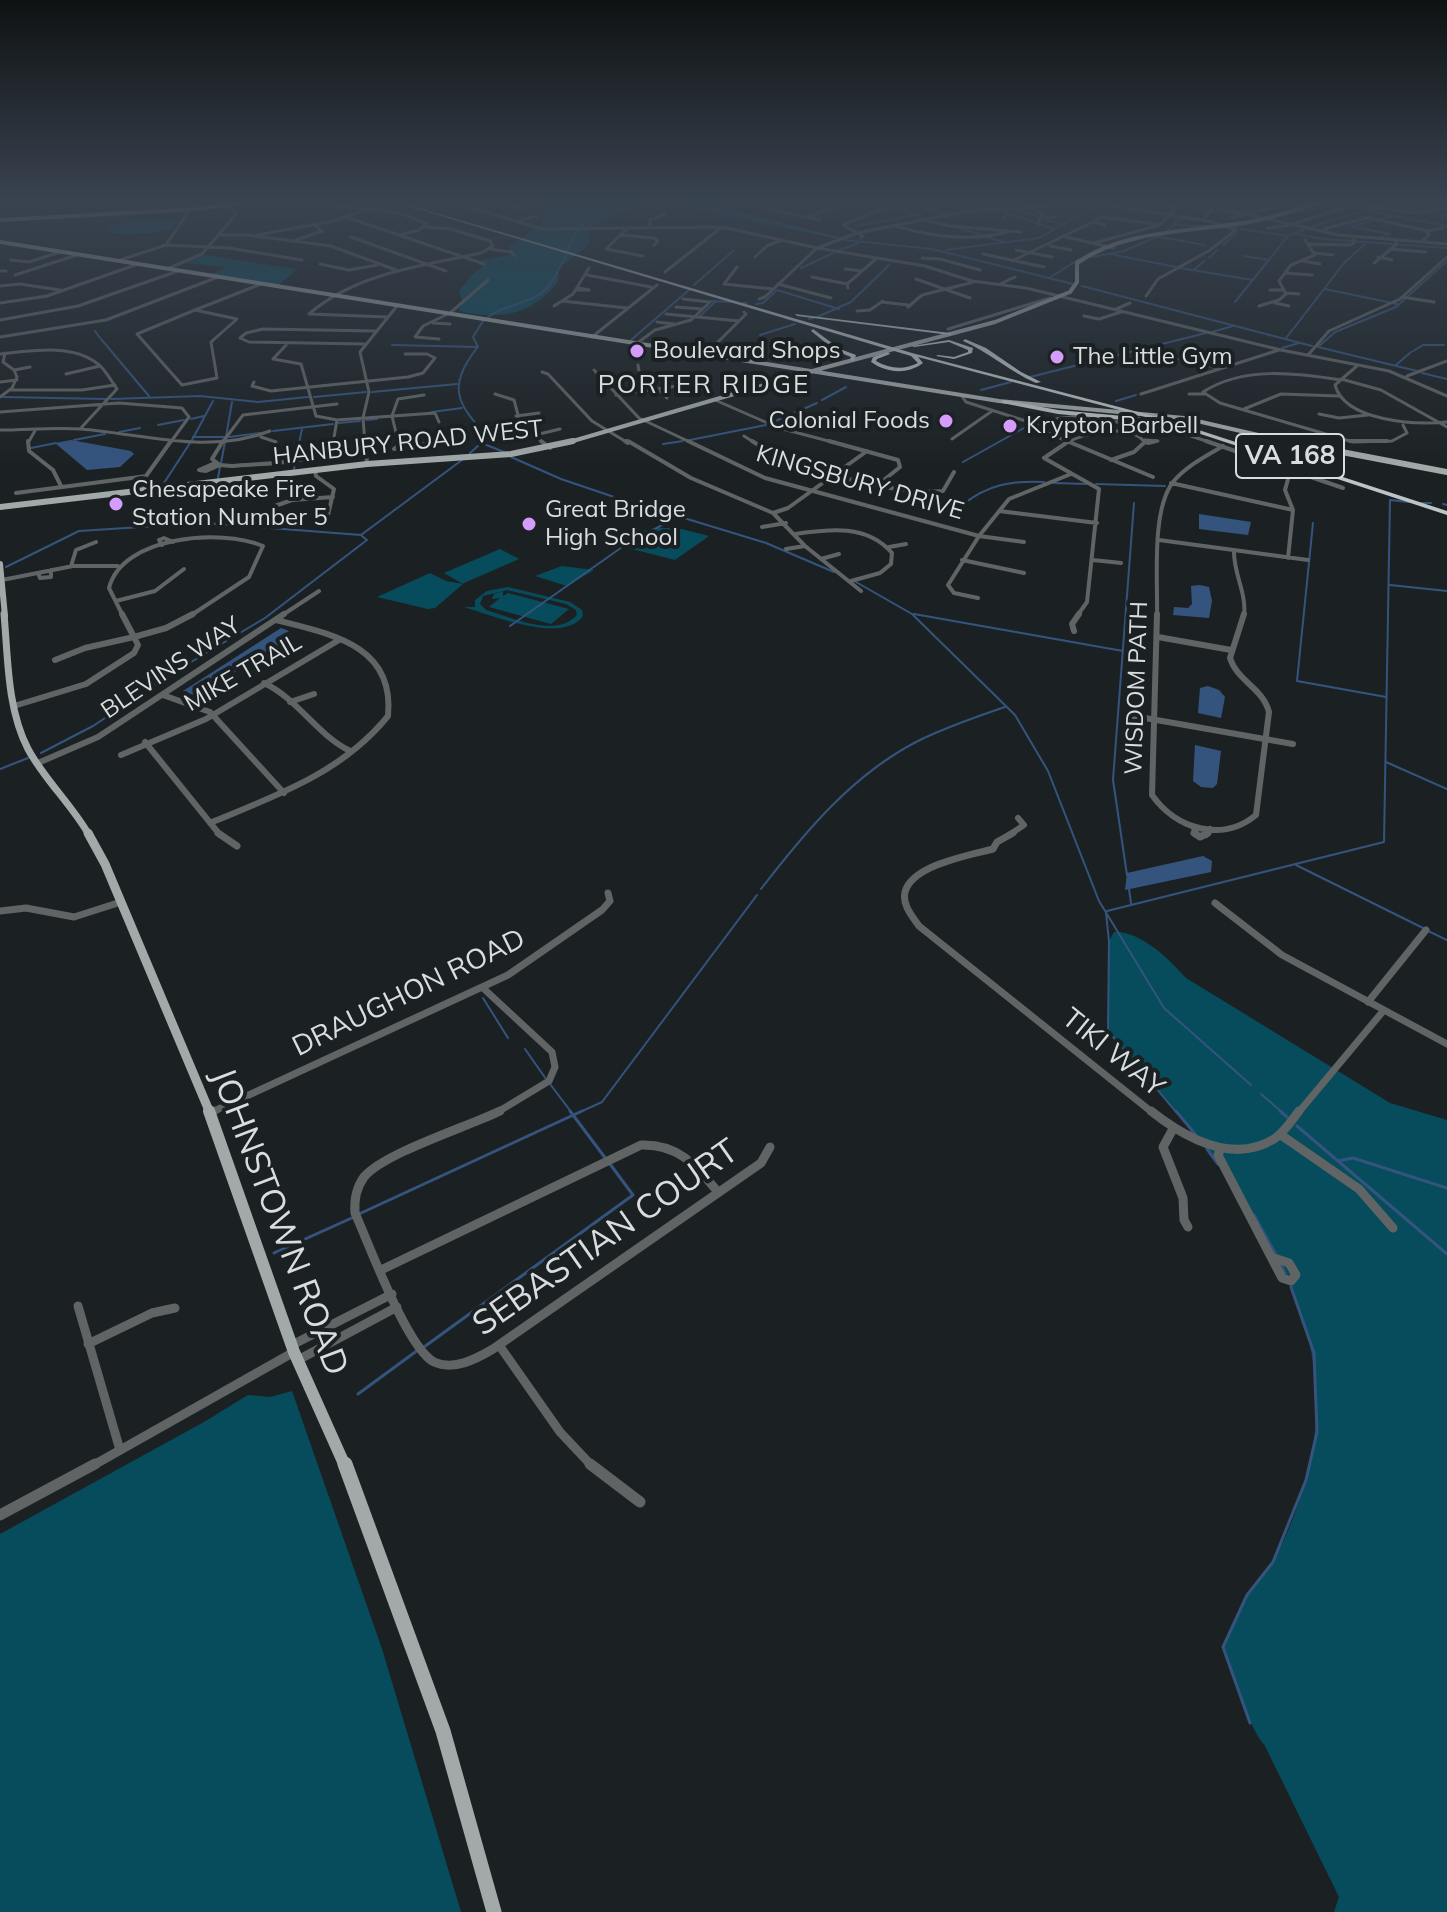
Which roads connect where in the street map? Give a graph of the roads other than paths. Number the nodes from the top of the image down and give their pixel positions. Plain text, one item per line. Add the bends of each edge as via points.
1 (45, 288) edge
2 (70, 288) edge
3 (130, 288) edge
4 (188, 288) edge
5 (250, 288) edge
6 (288, 288) edge
7 (355, 288) edge
8 (478, 288) edge
9 (578, 288) edge
10 (650, 288) edge
11 (688, 288) edge
12 (705, 288) edge
13 (765, 288) edge
14 (794, 288) edge
15 (937, 288) edge
16 (949, 288) edge
17 (1025, 288) edge
18 (1043, 288) edge
19 (1080, 288) edge
20 (1154, 288) edge
21 (1283, 288) edge
22 (1412, 288) edge
23 (773, 289) joint
24 (941, 290) junction
25 (1036, 290) junction
26 (1270, 290) dead end
27 (62, 291) junction
28 (1285, 292) junction
29 (1299, 294) dead end
30 (337, 296) junction
31 (1146, 296) dead end
32 (1402, 297) junction
33 (831, 298) dead end
34 (970, 298) dead end
35 (1050, 298) dead end
36 (1062, 298) junction
37 (683, 299) dead end
38 (562, 301) junction
39 (757, 302) junction
40 (1434, 302) dead end
41 (0, 303) edge
42 (1130, 303) dead end
43 (1271, 303) junction
44 (740, 304) junction
45 (397, 306) junction
46 (554, 306) dead end
47 (1259, 306) dead end
48 (1289, 306) dead end
49 (676, 307) dead end
50 (627, 308) junction
51 (702, 309) junction
52 (195, 310) junction
53 (1114, 310) junction
54 (857, 311) dead end
55 (744, 312) dead end
56 (1122, 312) junction
57 (448, 314) junction
58 (666, 314) dead end
59 (320, 316) junction
60 (1084, 316) dead end
61 (387, 317) junction
62 (694, 317) junction
63 (984, 318) junction
64 (0, 320) edge
65 (739, 321) junction
66 (431, 322) junction
67 (657, 322) dead end
68 (997, 323) junction
69 (450, 324) dead end
70 (681, 325) junction
71 (307, 330) junction
72 (375, 331) junction
73 (951, 333) junction
74 (0, 337) edge
75 (592, 337) junction
76 (439, 339) dead end
77 (926, 340) junction
78 (877, 341) junction
79 (288, 343) junction
80 (364, 344) junction
81 (636, 344) junction
82 (913, 347) junction
83 (86, 350) dead end
84 (1281, 350) junction
85 (886, 351) junction
86 (3, 354) edge
87 (73, 354) junction
88 (405, 354) dead end
89 (705, 355) junction
90 (1308, 355) junction
91 (852, 360) junction
92 (307, 361) dead end
93 (1447, 361) edge
94 (299, 362) junction
95 (638, 365) dead end
96 (1358, 365) junction
97 (100, 366) junction
98 (30, 367) dead end
99 (1284, 368) dead end
100 (14, 370) junction
101 (594, 370) dead end
102 (812, 371) junction
103 (542, 372) dead end
104 (66, 374) dead end
105 (1291, 375) junction
106 (1405, 376) junction
107 (17, 380) junction
108 (1341, 380) junction
109 (0, 382) edge
110 (254, 382) dead end
111 (367, 382) junction
112 (700, 384) dead end
113 (115, 385) junction
114 (309, 388) junction
115 (657, 388) junction
116 (1059, 389) junction
117 (10, 390) junction
118 (495, 394) dead end
119 (1141, 394) dead end
120 (1189, 394) dead end
121 (1204, 394) junction
122 (424, 395) dead end
123 (616, 395) junction
124 (961, 395) junction
125 (1339, 396) junction
126 (1447, 396) edge
127 (0, 397) edge
128 (667, 398) dead end
129 (715, 400) junction
130 (1004, 402) junction
131 (337, 404) dead end
132 (103, 405) junction
133 (312, 407) junction
134 (736, 409) junction
135 (1244, 409) junction
136 (992, 411) junction
137 (0, 412) edge
138 (539, 413) dead end
139 (724, 413) dead end
140 (1319, 414) dead end
141 (1370, 415) junction
142 (392, 416) junction
143 (516, 416) junction
144 (363, 418) junction
145 (337, 420) junction
146 (645, 421) junction
147 (439, 422) dead end
148 (1036, 423) junction
149 (1440, 423) junction
150 (1447, 424) edge
151 (1403, 425) junction
152 (36, 429) junction
153 (80, 429) junction
154 (560, 429) dead end
155 (0, 430) edge
156 (270, 431) dead end
157 (611, 431) junction
158 (1203, 434) junction
159 (531, 436) junction
160 (744, 436) dead end
161 (261, 437) junction
162 (952, 439) dead end
163 (224, 440) junction
164 (172, 441) junction
165 (1066, 441) junction
166 (276, 442) dead end
167 (403, 443) junction
168 (425, 444) dead end
169 (409, 445) junction
170 (1223, 446) junction
171 (550, 448) junction
172 (329, 451) junction
173 (867, 451) junction
174 (323, 454) junction
175 (1111, 460) junction
176 (367, 464) junction
177 (1291, 468) junction
178 (315, 470) junction
179 (954, 472) dead end
180 (836, 473) junction
181 (1071, 474) junction
182 (1447, 474) edge
183 (147, 476) junction
184 (1153, 477) dead end
185 (1171, 483) junction
186 (879, 484) junction
187 (61, 486) junction
188 (1343, 488) dead end
189 (144, 490) junction
190 (811, 491) junction
191 (16, 493) dead end
192 (333, 497) junction
193 (0, 507) edge
194 (272, 507) dead end
195 (1293, 510) junction
196 (1447, 510) edge
197 (999, 511) junction
198 (773, 513) junction
199 (328, 515) dead end
200 (823, 522) dead end
201 (786, 523) junction
202 (1097, 523) junction
203 (762, 527) dead end
204 (828, 530) junction
205 (795, 534) junction
206 (979, 536) junction
207 (1159, 540) junction
208 (96, 542) dead end
209 (1024, 542) dead end
210 (906, 544) dead end
211 (805, 546) junction
212 (889, 547) junction
213 (786, 549) dead end
214 (1234, 550) junction
215 (839, 554) dead end
216 (1288, 558) junction
217 (821, 559) junction
218 (962, 560) junction
219 (1093, 560) junction
220 (1308, 560) dead end
221 (1121, 563) dead end
222 (0, 564) edge
223 (71, 566) junction
224 (118, 566) junction
225 (184, 569) dead end
226 (1024, 573) dead end
227 (2, 580) junction
228 (851, 581) junction
229 (319, 591) dead end
230 (861, 591) dead end
231 (978, 598) dead end
232 (2, 600) edge
233 (116, 601) junction
234 (276, 620) junction
235 (1074, 631) dead end
236 (133, 637) junction
237 (1158, 637) junction
238 (339, 640) junction
239 (1231, 650) junction
240 (4, 652) edge
241 (55, 660) dead end
242 (264, 683) junction
243 (314, 694) dead end
244 (163, 695) junction
245 (290, 702) junction
246 (14, 706) junction
247 (213, 715) junction
248 (1128, 715) dead end
249 (1153, 718) junction
250 (1266, 738) junction
251 (145, 742) junction
252 (1293, 744) dead end
253 (350, 751) junction
254 (121, 755) dead end
255 (38, 763) junction
256 (284, 793) junction
257 (1018, 818) dead end
258 (210, 823) junction
259 (237, 846) dead end
260 (608, 893) dead end
261 (121, 902) junction
262 (1215, 903) dead end
263 (0, 911) edge
264 (1426, 930) dead end
265 (483, 988) junction
266 (1368, 1002) junction
267 (1384, 1010) junction
268 (1447, 1044) edge
269 (210, 1113) junction
270 (1173, 1129) junction
271 (1281, 1135) junction
272 (770, 1147) dead end
273 (1221, 1148) junction
274 (718, 1192) junction
275 (1188, 1227) dead end
276 (1393, 1228) dead end
277 (1270, 1257) dead end
278 (381, 1270) junction
279 (392, 1294) junction
280 (78, 1306) dead end
281 (397, 1307) junction
282 (175, 1308) dead end
283 (88, 1344) junction
284 (499, 1345) junction
285 (295, 1352) junction
286 (120, 1450) junction
287 (640, 1502) dead end
288 (0, 1515) edge
289 (494, 1912) edge

1 - 27 street
2 - 27 street
3 - 64 street via 74,308
4 - 74 street via 104,320
5 - 52 street
6 - 30 main road
7 - 30 street
8 - 57 street
9 - 38 street
10 - 50 street
11 - 44 highway, VA 168
12 - 39 highway, VA 168
13 - 23 street
14 - 33 street
15 - 24 street
16 - 24 street
17 - 25 street
18 - 25 street
19 - 36 main road
20 - 31 street
21 - 28 street
22 - 32 street
23 - 39 street
24 - 34 street
24 - 54 street via 908,306 882,301
25 - 36 street
26 - 28 street
27 - 41 street
28 - 29 street
28 - 43 street
30 - 45 main road
30 - 59 street via 309,314
32 - 40 street
32 - 90 street via 1329,331
35 - 63 street
36 - 53 street
36 - 68 main road
37 - 51 street via 710,302
38 - 46 street
38 - 50 street
39 - 73 highway via 823,319
39 - 78 highway, VA 168
42 - 53 street
43 - 47 street
43 - 48 street
44 - 85 highway, VA 168
44 - 91 highway via 818,332 855,357
45 - 57 main road
45 - 61 street
49 - 51 street
50 - 75 street
51 - 62 street
52 - 52 street via 137,334 182,385 217,378 211,342 237,319
53 - 56 street
55 - 65 street
56 - 60 street via 1099,319
56 - 84 street
57 - 66 street
57 - 75 main road
58 - 62 street
59 - 61 street
59 - 71 street
61 - 72 street
62 - 65 street
62 - 70 street
63 - 68 street
63 - 73 street
65 - 89 street
66 - 69 street
66 - 76 street via 416,338
67 - 70 street
68 - 73 main road
70 - 81 street via 655,330
71 - 72 street
71 - 79 street via 261,329 241,335 247,342
72 - 80 street
73 - 77 main road
73 - 82 main road
73 - 116 highway via 1020,375
75 - 81 main road
77 - 78 highway via 916,332 889,328 868,332
77 - 82 main road
78 - 82 highway, VA 168
79 - 80 street
79 - 94 street via 273,359
80 - 111 street via 360,354
81 - 89 main road
82 - 82 highway via 945,341 971,349 951,358
82 - 85 main road
82 - 116 highway, VA 168
83 - 87 street
84 - 90 street
84 - 119 street
85 - 85 highway via 916,357 921,363 897,369 873,362
85 - 91 main road
85 - 102 main road
85 - 158 highway, VA 168
86 - 87 street
86 - 100 street via 3,362
87 - 97 street
88 - 111 street via 435,358 418,375
89 - 102 main road
90 - 96 street
91 - 102 main road
92 - 94 street
93 - 106 street
94 - 114 street
95 - 115 street
96 - 106 street
96 - 108 street
97 - 104 street
97 - 113 street
98 - 100 street
99 - 105 street
100 - 107 street
101 - 123 street, KINGSBURY DRIVE
102 - 124 main road
102 - 129 main road, HANBURY ROAD WEST
103 - 157 street via 592,421
105 - 108 street
105 - 121 street via 1242,378 1207,388
106 - 126 street
107 - 109 street
107 - 117 street
108 - 125 street via 1335,387
108 - 149 street via 1381,390
110 - 114 street via 252,386 263,391
111 - 114 street
111 - 144 street
112 - 115 street
113 - 117 street
113 - 132 street
114 - 133 street
115 - 123 street
115 - 128 street
116 - 196 highway, VA 168 via 1176,420
117 - 127 street
118 - 143 street via 514,400
120 - 121 street
121 - 135 street
122 - 142 street via 398,399
123 - 146 street, KINGSBURY DRIVE
124 - 130 main road
124 - 136 street
125 - 135 street via 1281,394
125 - 141 street
129 - 134 street
129 - 146 main road, HANBURY ROAD WEST
130 - 158 highway via 1149,421
130 - 182 main road via 1169,416 1368,462
131 - 133 street
132 - 137 street
132 - 153 street
132 - 164 street via 185,409 189,417
133 - 145 street via 316,416
133 - 163 street via 245,414
134 - 139 street
134 - 173 street via 779,428
135 - 151 street via 1291,427 1351,440 1400,438 1407,433
136 - 148 street
136 - 162 street
138 - 143 street
140 - 141 street
141 - 151 street
142 - 144 street
142 - 147 street via 435,413
142 - 167 street via 396,439
143 - 159 street
144 - 145 street
144 - 176 street
145 - 172 street
146 - 157 main road, HANBURY ROAD WEST
146 - 190 street, KINGSBURY DRIVE via 765,478
148 - 165 street
148 - 170 street via 1066,417 1123,421
149 - 150 street
149 - 151 street
152 - 153 street
152 - 155 street
152 - 187 street via 29,451 53,470
153 - 164 street
154 - 159 street
156 - 161 street
157 - 171 main road, HANBURY ROAD WEST
157 - 198 street via 703,483
158 - 196 highway, VA 168
159 - 171 street
160 - 180 street via 792,461
161 - 163 street
161 - 166 street
163 - 164 street
163 - 174 street via 213,458 218,464
164 - 183 street
165 - 175 street
165 - 175 street via 1104,431 1146,441
165 - 181 street via 1044,459
167 - 169 street
167 - 169 street via 394,449
168 - 169 street
170 - 177 street
170 - 185 street
171 - 176 main road, HANBURY ROAD WEST
172 - 174 street
172 - 174 street via 342,455
173 - 180 street
173 - 186 street via 901,463
175 - 184 street
176 - 178 main road, HANBURY ROAD WEST
177 - 188 street
177 - 195 street via 1285,494
178 - 189 main road, HANBURY ROAD WEST
178 - 192 street via 318,478 334,486
179 - 186 street via 937,493 940,498 934,499
180 - 186 street
180 - 190 street
181 - 197 street via 1015,495
181 - 202 street via 1099,488
183 - 187 street
183 - 189 street
185 - 195 street
185 - 207 street, WISDOM PATH via 1161,502
187 - 191 street
189 - 193 main road, HANBURY ROAD WEST
190 - 198 street
190 - 206 street, KINGSBURY DRIVE
192 - 194 street
192 - 199 street
195 - 216 street
197 - 202 street
197 - 206 street
198 - 201 street
200 - 204 street
201 - 203 street
201 - 205 street
202 - 219 street
204 - 205 street
204 - 212 street via 858,532
205 - 211 street
206 - 209 street, KINGSBURY DRIVE
206 - 218 street
207 - 214 street
207 - 237 street, WISDOM PATH
208 - 223 street via 76,550
210 - 212 street
211 - 213 street
211 - 217 street
212 - 228 street via 893,560 886,569
214 - 216 street
214 - 239 street via 1245,612
215 - 217 street
216 - 220 street
217 - 228 street
218 - 226 street
218 - 231 street via 948,588
219 - 221 street
219 - 235 street via 1087,602 1072,624
222 - 227 main road, JOHNSTOWN ROAD
223 - 224 street
223 - 227 street via 51,570 47,579 38,573
224 - 233 street via 108,581
224 - 236 street via 173,542 224,538 255,541 263,548 249,577 181,622
225 - 233 street via 155,591
227 - 232 main road, JOHNSTOWN ROAD
228 - 230 street
229 - 234 street, BLEVINS WAY
232 - 240 main road, JOHNSTOWN ROAD
233 - 236 street
234 - 238 street
234 - 244 street, BLEVINS WAY
236 - 241 street
236 - 246 street via 138,645 134,653 91,682
237 - 239 street
237 - 249 street, WISDOM PATH
238 - 242 street, MIKE TRAIL
238 - 253 street via 381,668 389,705 381,727
239 - 250 street via 1232,665 1268,705
240 - 246 main road, JOHNSTOWN ROAD
242 - 245 street
242 - 247 street, MIKE TRAIL
243 - 245 street
244 - 247 street
244 - 255 street, BLEVINS WAY via 89,743
245 - 253 street via 331,742
246 - 255 main road, JOHNSTOWN ROAD
247 - 251 street, MIKE TRAIL
247 - 256 street
248 - 249 street
249 - 250 street
249 - 250 street, WISDOM PATH via 1152,795 1200,837 1210,829 1248,823 1256,815
250 - 252 street
251 - 254 street, MIKE TRAIL
251 - 258 street
253 - 256 street
255 - 261 main road, JOHNSTOWN ROAD via 92,839
256 - 258 street
257 - 270 street, TIKI WAY via 1022,828 993,849 931,866 914,877 905,895 911,916
258 - 259 street
260 - 265 street, DRAUGHON ROAD via 610,901 602,910
261 - 263 street via 74,917 26,908
261 - 269 main road, JOHNSTOWN ROAD
262 - 266 street via 1270,947
264 - 266 street
265 - 269 street, DRAUGHON ROAD
265 - 278 street, SEBASTIAN COURT via 552,1052 553,1074 529,1096 365,1175 354,1205
266 - 267 street
267 - 268 street
267 - 271 street
269 - 285 main road, JOHNSTOWN ROAD
270 - 273 street, TIKI WAY
270 - 275 street via 1163,1147
271 - 273 street, TIKI WAY via 1259,1147
271 - 276 street via 1373,1200
272 - 274 street, SEBASTIAN COURT via 764,1160
273 - 277 street via 1223,1167
274 - 278 street via 677,1149 641,1145
274 - 284 street, SEBASTIAN COURT
278 - 279 street, SEBASTIAN COURT
279 - 281 street, SEBASTIAN COURT
279 - 285 street
280 - 283 street
281 - 284 street, SEBASTIAN COURT via 419,1351 441,1365 471,1362
281 - 285 street
282 - 283 street via 152,1313
283 - 286 street
284 - 287 street via 585,1462
285 - 286 street
285 - 289 main road, JOHNSTOWN ROAD via 343,1459 443,1731
286 - 288 street

